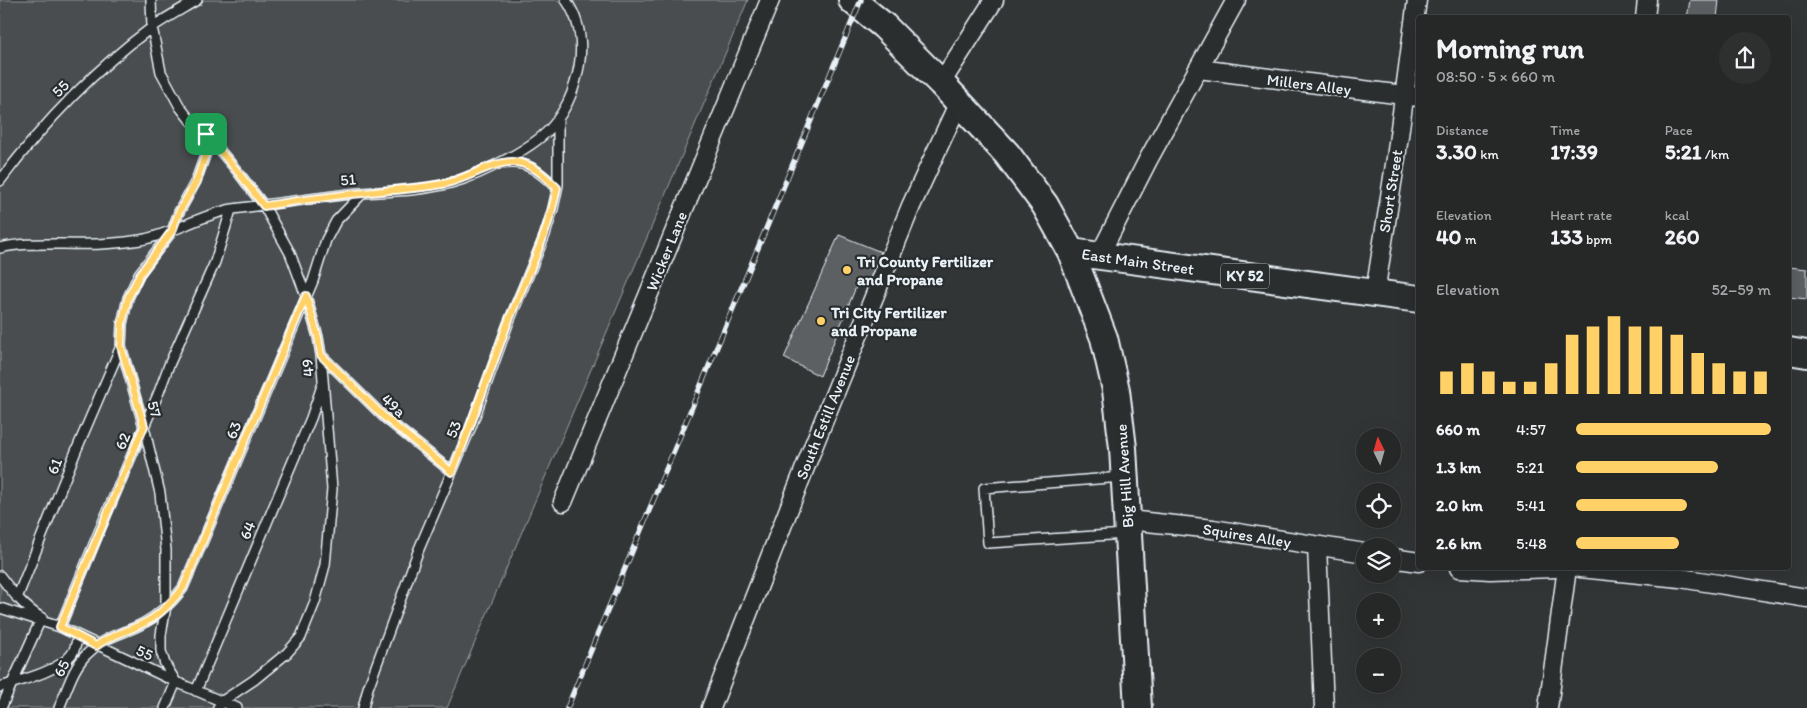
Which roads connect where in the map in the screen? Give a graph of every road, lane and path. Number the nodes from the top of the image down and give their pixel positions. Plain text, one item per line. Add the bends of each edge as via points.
1 (151, 0) edge
2 (197, 0) edge
3 (566, 0) edge
4 (770, 0) edge
5 (852, 0) edge
6 (994, 0) edge
7 (1236, 0) edge
8 (1417, 0) edge
9 (1647, 0) edge
10 (1416, 15) edge
11 (1645, 15) edge
12 (1416, 16) edge
13 (152, 27) junction
14 (1199, 69) junction
15 (941, 83) junction
16 (1411, 97) edge
17 (959, 102) junction
18 (558, 119) junction
19 (206, 134) junction
20 (497, 165) junction
21 (0, 181) edge
22 (557, 188) junction
23 (363, 193) junction
24 (264, 206) junction
25 (231, 210) junction
26 (172, 231) junction
27 (0, 248) edge
28 (1072, 252) junction
29 (1099, 256) junction
30 (1375, 293) junction
31 (306, 296) junction
32 (1416, 299) edge
33 (121, 346) junction
34 (1791, 352) edge
35 (1807, 354) edge
36 (321, 355) junction
37 (324, 380) junction
38 (144, 426) junction
39 (452, 472) junction
40 (1125, 476) junction
41 (563, 502) dead end
42 (1128, 527) junction
43 (1317, 546) junction
44 (1356, 552) edge
45 (1401, 559) edge
46 (1416, 562) edge
47 (1568, 570) edge
48 (1600, 570) edge
49 (0, 576) edge
50 (17, 598) junction
51 (1807, 598) edge
52 (166, 606) junction
53 (0, 608) edge
54 (40, 620) junction
55 (60, 627) junction
56 (78, 637) junction
57 (96, 646) junction
58 (176, 682) junction
59 (11, 684) junction
60 (0, 687) edge
61 (196, 691) junction
62 (219, 705) edge
63 (1, 708) edge
64 (59, 708) edge
65 (165, 708) edge
66 (237, 708) edge
67 (363, 708) edge
68 (712, 708) edge
69 (1138, 708) edge
70 (1324, 708) edge
71 (1548, 708) edge

1 - 13 lane, 49
2 - 13 lane
3 - 18 lane, 51 via 581,37 581,52 574,89
4 - 41 street, Wicker Lane
5 - 15 main road, East Main Street via 884,26
6 - 15 street
7 - 14 street
8 - 10 street, Short Street
9 - 11 street
12 - 16 street, Short Street
13 - 19 lane, 49 via 161,72 180,107
13 - 21 lane, 55 via 66,102
14 - 16 street, Millers Alley
14 - 29 street
15 - 17 main road, East Main Street
16 - 30 street, Short Street
17 - 28 main road, East Main Street via 1024,176
17 - 68 street, South Estill Avenue via 911,206 833,396
18 - 20 lane, 51 via 541,137
18 - 22 lane, 53
19 - 24 lane, 49
19 - 26 lane, 57 via 204,162
20 - 22 lane via 511,162 526,164
20 - 23 lane, 51 via 450,183
22 - 39 lane, 53 via 545,235
23 - 24 lane, 51
23 - 31 lane, 63 via 336,221
24 - 25 lane, 51
24 - 31 lane, 49 via 290,253
25 - 26 lane, 51
25 - 38 lane, 62 via 215,262
26 - 27 lane, 51 via 138,241
26 - 33 lane, 57 via 140,274 128,298
28 - 29 main road, East Main Street / KY 52
28 - 40 main road, Big Hill Avenue via 1104,338 1116,390
29 - 30 main road, East Main Street / KY 52
30 - 32 main road, East Main Street / KY 52
31 - 36 lane, 49
31 - 52 lane, 63 via 192,571 183,588
33 - 38 lane, 57
33 - 50 lane, 61
34 - 35 main road
36 - 37 lane, 49
36 - 39 lane, 49a via 384,417
37 - 61 lane, 64
37 - 62 lane, 49 via 332,489 325,565 315,602 301,637 287,653
38 - 52 lane, 57 via 160,493 166,550
38 - 55 lane, 62
39 - 67 lane, 53 via 419,550
40 - 42 main road, Big Hill Avenue
40 - 42 lane via 984,488 988,542
42 - 43 street, Squires Alley via 1213,529
42 - 69 main road, Big Hill Avenue
43 - 44 street, Squires Alley
43 - 70 street
45 - 46 street
47 - 71 street
48 - 51 street via 1680,578
49 - 50 lane, 55
50 - 55 lane, 55 via 34,614
52 - 57 lane, 63 via 144,623 111,636
52 - 58 lane, 57 via 161,651
53 - 54 lane
54 - 55 lane
54 - 59 lane
55 - 56 lane, 55
56 - 57 lane, 55
56 - 59 lane via 72,655 62,663
57 - 58 lane, 55
57 - 64 lane, 65 via 77,668
58 - 61 lane, 55
58 - 65 lane
59 - 60 lane
59 - 63 lane
61 - 62 lane, 55
62 - 66 lane, 55

